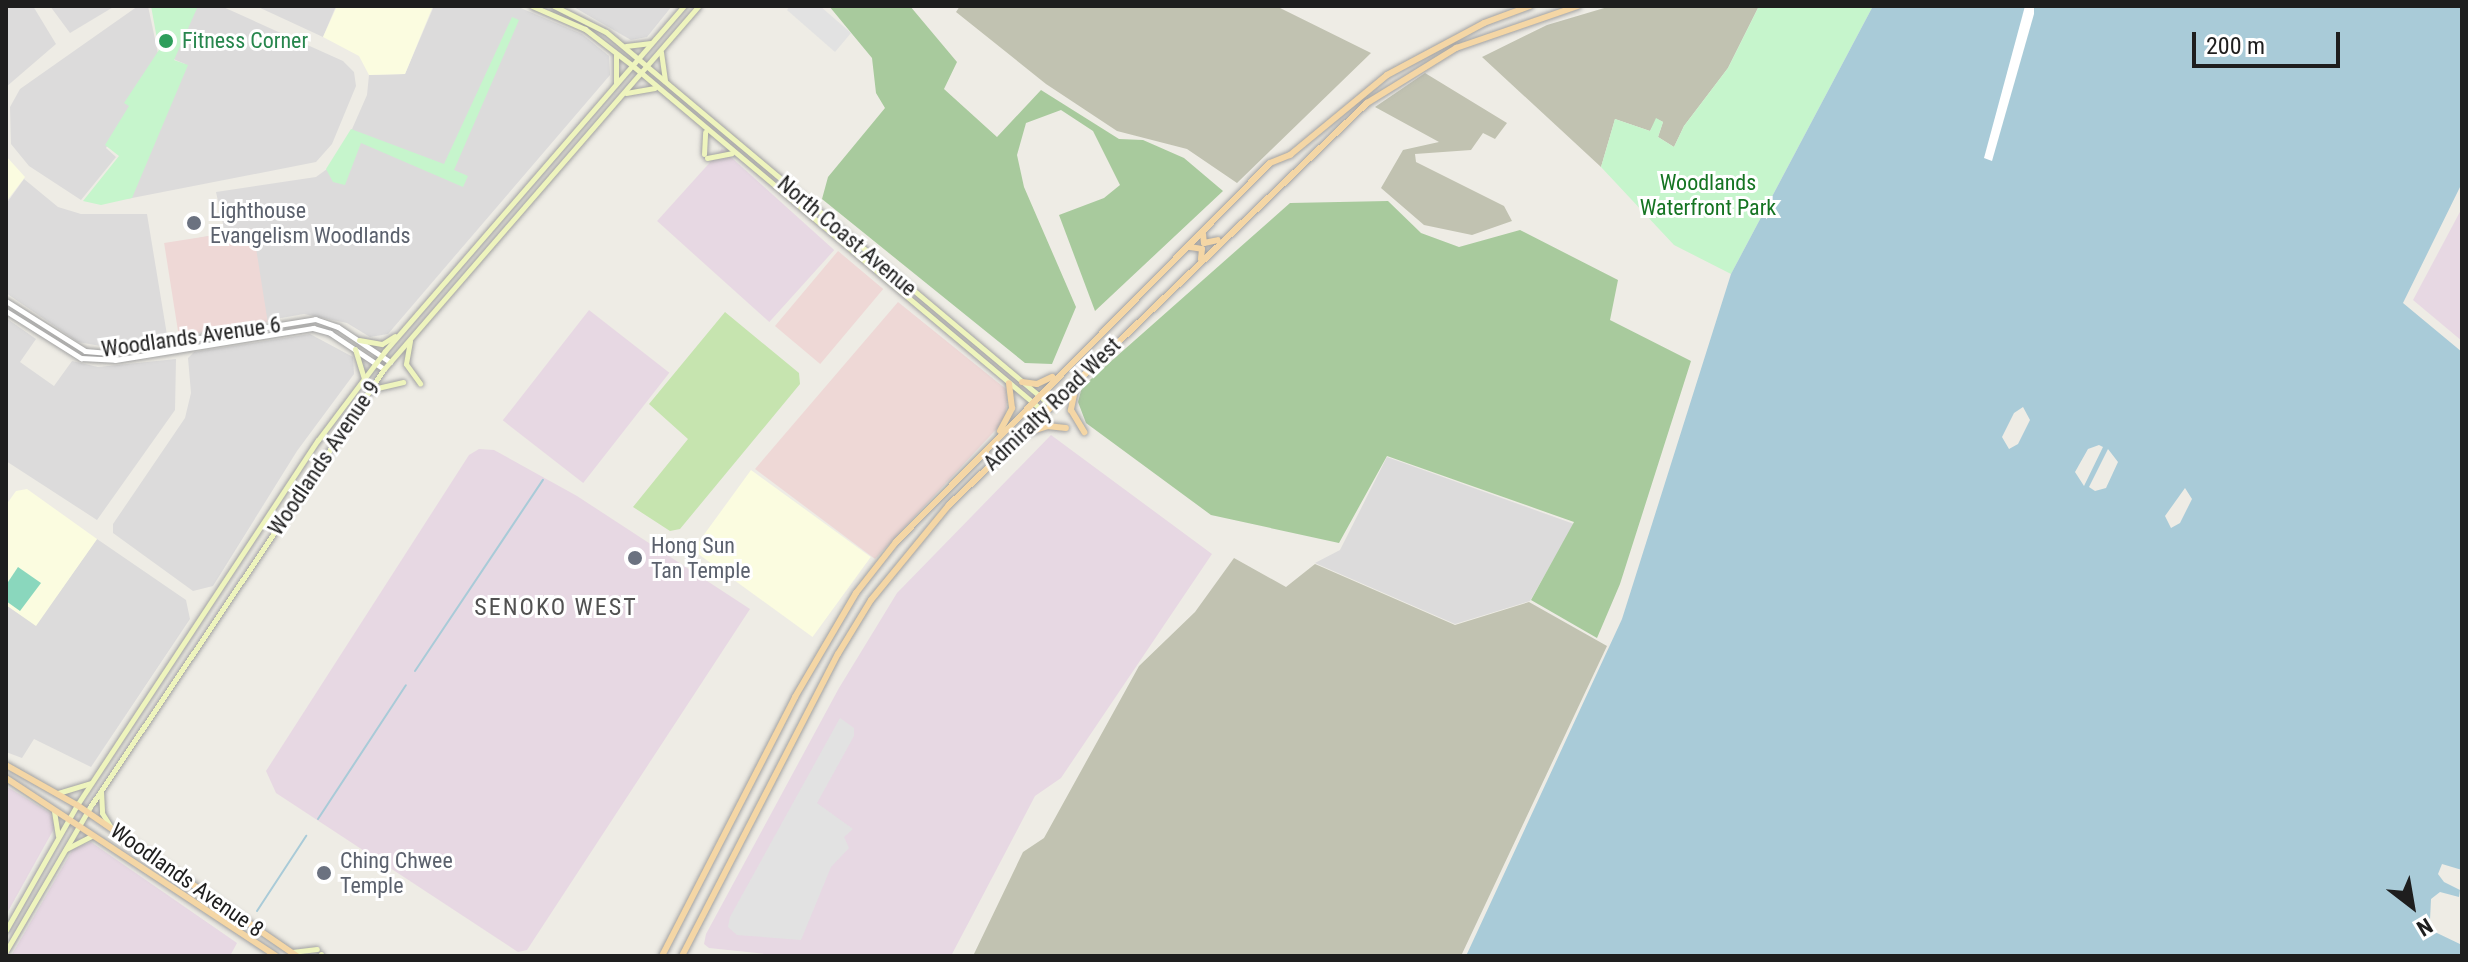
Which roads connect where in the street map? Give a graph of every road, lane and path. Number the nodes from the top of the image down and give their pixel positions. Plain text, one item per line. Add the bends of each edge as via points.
1 (532, 6) edge
2 (554, 6) edge
3 (684, 6) edge
4 (698, 6) edge
5 (1530, 6) edge
6 (1578, 6) edge
7 (658, 38) junction
8 (621, 44) junction
9 (661, 51) junction
10 (616, 53) junction
11 (638, 60) junction
12 (633, 66) junction
13 (647, 67) junction
14 (641, 73) junction
15 (668, 86) junction
16 (615, 87) junction
17 (659, 89) junction
18 (621, 97) junction
19 (703, 128) junction
20 (737, 154) junction
21 (1204, 231) junction
22 (1231, 232) junction
23 (1184, 251) junction
24 (1200, 261) junction
25 (6, 301) edge
26 (6, 311) edge
27 (402, 331) junction
28 (411, 336) junction
29 (359, 340) junction
30 (355, 349) junction
31 (381, 356) junction
32 (390, 362) junction
33 (375, 363) junction
34 (384, 369) junction
35 (1060, 374) junction
36 (1078, 377) junction
37 (364, 379) junction
38 (403, 382) dead end
39 (1022, 382) junction
40 (420, 383) dead end
41 (1009, 383) junction
42 (370, 390) junction
43 (1038, 396) junction
44 (1031, 403) junction
45 (1049, 404) junction
46 (1043, 411) junction
47 (1066, 428) dead end
48 (1084, 432) dead end
49 (1018, 436) junction
50 (996, 438) junction
51 (791, 704) junction
52 (807, 708) junction
53 (776, 735) junction
54 (790, 740) junction
55 (6, 765) edge
56 (6, 778) edge
57 (93, 781) junction
58 (101, 790) junction
59 (57, 793) junction
60 (52, 805) junction
61 (77, 805) junction
62 (87, 812) junction
63 (70, 817) junction
64 (80, 823) junction
65 (111, 828) junction
66 (58, 837) junction
67 (101, 837) junction
68 (64, 851) junction
69 (16, 913) junction
70 (6, 919) edge
71 (6, 930) edge
72 (6, 951) edge
73 (320, 953) edge
74 (294, 954) edge
75 (276, 956) edge
76 (662, 956) edge
77 (682, 956) edge

1 - 10 main road, North Coast Avenue via 585,29
2 - 8 main road, North Coast Avenue via 590,21
3 - 7 main road, Woodlands Avenue 9
4 - 9 main road, Woodlands Avenue 9
5 - 21 main road, Admiralty Road West via 1443,44 1369,87 1290,155 1270,163
6 - 22 main road, Admiralty Road West via 1475,39 1383,91 1329,135
7 - 8 main road via 640,46
7 - 11 main road, Woodlands Avenue 9
8 - 11 main road, North Coast Avenue
9 - 13 main road, Woodlands Avenue 9
9 - 15 main road via 659,68
10 - 12 main road, North Coast Avenue
10 - 16 main road
11 - 12 main road, Woodlands Avenue 9
11 - 13 main road, North Coast Avenue
12 - 14 main road, North Coast Avenue
12 - 16 main road, Woodlands Avenue 9
13 - 14 main road, Woodlands Avenue 9
13 - 15 main road, North Coast Avenue
14 - 17 main road, North Coast Avenue
14 - 18 main road, Woodlands Avenue 9
15 - 39 main road, North Coast Avenue
16 - 27 main road, Woodlands Avenue 9
17 - 18 main road via 644,86
17 - 19 main road, North Coast Avenue
18 - 28 main road, Woodlands Avenue 9
19 - 20 main road, North Coast Avenue
19 - 20 main road via 706,156
20 - 41 main road, North Coast Avenue
21 - 22 main road via 1202,238 1211,245
21 - 23 main road, Admiralty Road West
22 - 24 main road, Admiralty Road West
23 - 24 main road via 1198,245
23 - 35 main road, Admiralty Road West
24 - 36 main road, Admiralty Road West
25 - 29 street, Woodlands Avenue 6 via 85,351 106,353 315,319
26 - 30 street, Woodlands Avenue 6 via 69,353 93,360 303,329 323,330
27 - 29 main road via 382,344
27 - 31 main road, Woodlands Avenue 9
28 - 32 main road, Woodlands Avenue 9
28 - 40 main road via 406,364
29 - 31 street, Woodlands Avenue 6
30 - 33 street, Woodlands Avenue 6
30 - 37 main road
31 - 32 street, Woodlands Avenue 6
31 - 33 main road, Woodlands Avenue 9
32 - 34 main road, Woodlands Avenue 9
33 - 34 street, Woodlands Avenue 6
33 - 37 main road, Woodlands Avenue 9
34 - 42 main road, Woodlands Avenue 9
35 - 39 main road via 1037,384
35 - 43 main road, Admiralty Road West
36 - 45 main road, Admiralty Road West
36 - 48 main road via 1071,410
37 - 57 main road, Woodlands Avenue 9 via 270,509
38 - 42 main road
39 - 43 main road, North Coast Avenue
41 - 44 main road
41 - 50 main road via 1012,408
42 - 58 main road, Woodlands Avenue 9
43 - 44 main road, Admiralty Road West
43 - 45 main road, North Coast Avenue
44 - 46 main road
44 - 50 main road, Admiralty Road West
45 - 46 main road, Admiralty Road West
46 - 49 main road, Admiralty Road West
47 - 49 main road via 1047,426
49 - 52 main road, Admiralty Road West via 909,550 871,600
50 - 51 main road, Admiralty Road West via 864,583
51 - 52 main road via 797,712
51 - 53 main road, Admiralty Road West
52 - 54 main road, Admiralty Road West
53 - 54 main road via 785,733
53 - 76 main road, Admiralty Road West via 707,860
54 - 77 main road, Admiralty Road West
55 - 59 main road, Woodlands Avenue 8
56 - 60 main road, Woodlands Avenue 8
57 - 59 main road via 76,791
57 - 61 main road, Woodlands Avenue 9
58 - 62 main road, Woodlands Avenue 9
58 - 65 main road via 102,813
59 - 61 main road, Woodlands Avenue 8
60 - 63 main road, Woodlands Avenue 8
60 - 66 main road
61 - 62 main road, Woodlands Avenue 8
61 - 63 main road, Woodlands Avenue 9
62 - 64 main road, Woodlands Avenue 9
62 - 65 main road, Woodlands Avenue 8
63 - 64 main road, Woodlands Avenue 8
63 - 66 main road, Woodlands Avenue 9
64 - 67 main road, Woodlands Avenue 8
64 - 68 main road, Woodlands Avenue 9
65 - 74 main road, Woodlands Avenue 8
66 - 69 main road, Woodlands Avenue 9
67 - 68 main road via 82,837
67 - 75 main road, Woodlands Avenue 8
68 - 72 main road, Woodlands Avenue 9
69 - 70 main road
69 - 71 main road, Woodlands Avenue 9
73 - 74 main road

